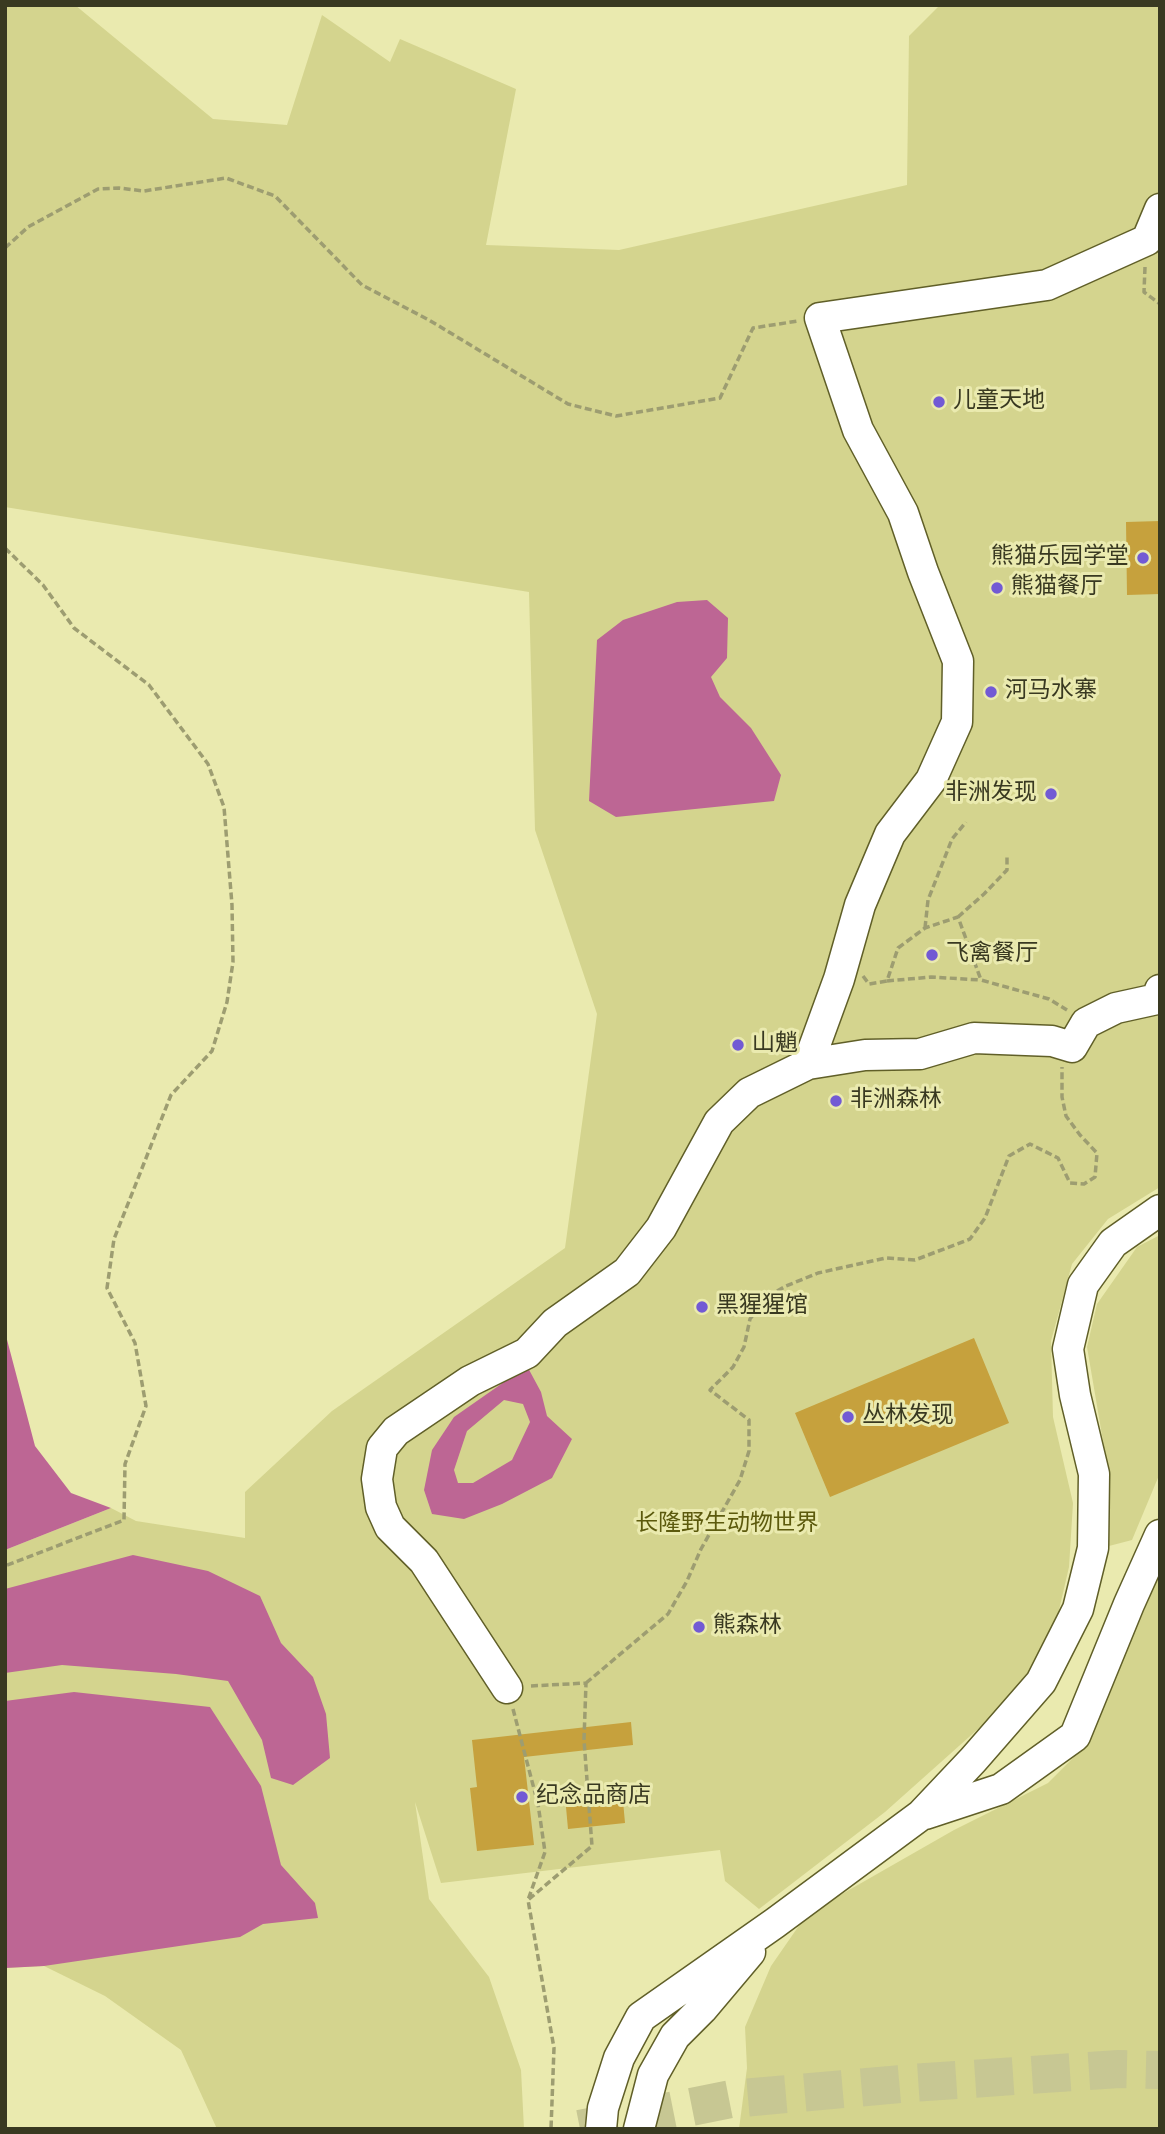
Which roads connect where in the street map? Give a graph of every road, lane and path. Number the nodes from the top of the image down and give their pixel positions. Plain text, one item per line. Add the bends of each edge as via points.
1 (1160, 209) edge
2 (1147, 240) junction
3 (5, 248) edge
4 (1160, 304) edge
5 (821, 318) junction
6 (5, 548) edge
7 (966, 822) dead end
8 (1007, 856) dead end
9 (958, 917) junction
10 (925, 928) junction
11 (846, 955) junction
12 (981, 980) junction
13 (887, 981) junction
14 (1160, 990) edge
15 (1079, 1035) junction
16 (808, 1065) junction
17 (1160, 1210) edge
18 (1160, 1535) edge
19 (5, 1566) edge
20 (586, 1683) junction
21 (507, 1688) junction
22 (921, 1815) junction
23 (528, 1900) junction
24 (775, 1923) junction
25 (551, 2129) edge
26 (601, 2129) edge
27 (639, 2129) edge

1 - 2 street
2 - 4 path via 1144,292
2 - 5 street via 1046,285
3 - 5 path via 28,227 98,189 144,191 226,178 275,196 362,285 568,404 616,416 720,398 753,328
5 - 11 street via 859,430 903,513 958,661 957,722 931,780 890,834 860,905
6 - 19 path via 43,585 74,628 149,685 208,764 224,807 233,962 212,1051 171,1095 114,1239 107,1288 135,1343 146,1406 125,1464 124,1520
7 - 10 path via 952,839 928,900
8 - 9 path via 1007,870
9 - 10 path
9 - 12 path
10 - 13 path via 898,948
11 - 13 path via 869,984
11 - 16 street
12 - 13 path via 931,977
12 - 15 path via 1049,999
14 - 15 street via 1157,999 1115,1008
15 - 16 street via 1052,1041 974,1038 920,1054 864,1055
15 - 20 path via 1062,1063 1062,1097 1066,1115 1097,1153 1095,1177 1084,1184 1070,1183 1058,1158 1030,1144 1009,1156 985,1218 970,1239 915,1260 886,1258 818,1273 767,1297 750,1319 744,1347 733,1367 710,1390 749,1420 749,1451 740,1480 668,1614
16 - 21 street via 749,1093 719,1122 661,1228 626,1272 555,1323 527,1353 470,1381 396,1431 382,1448 377,1479 390,1527 424,1561
17 - 22 street via 1113,1243 1083,1284 1068,1349 1094,1474 1093,1548 1078,1609 1041,1682
18 - 22 street via 1075,1736 1001,1789
20 - 21 path
20 - 23 path via 584,1740 592,1846
21 - 23 path via 538,1804 545,1852
22 - 24 street
23 - 25 path via 554,2048
24 - 26 street via 641,2017 619,2057
24 - 27 street via 675,2036 653,2075

